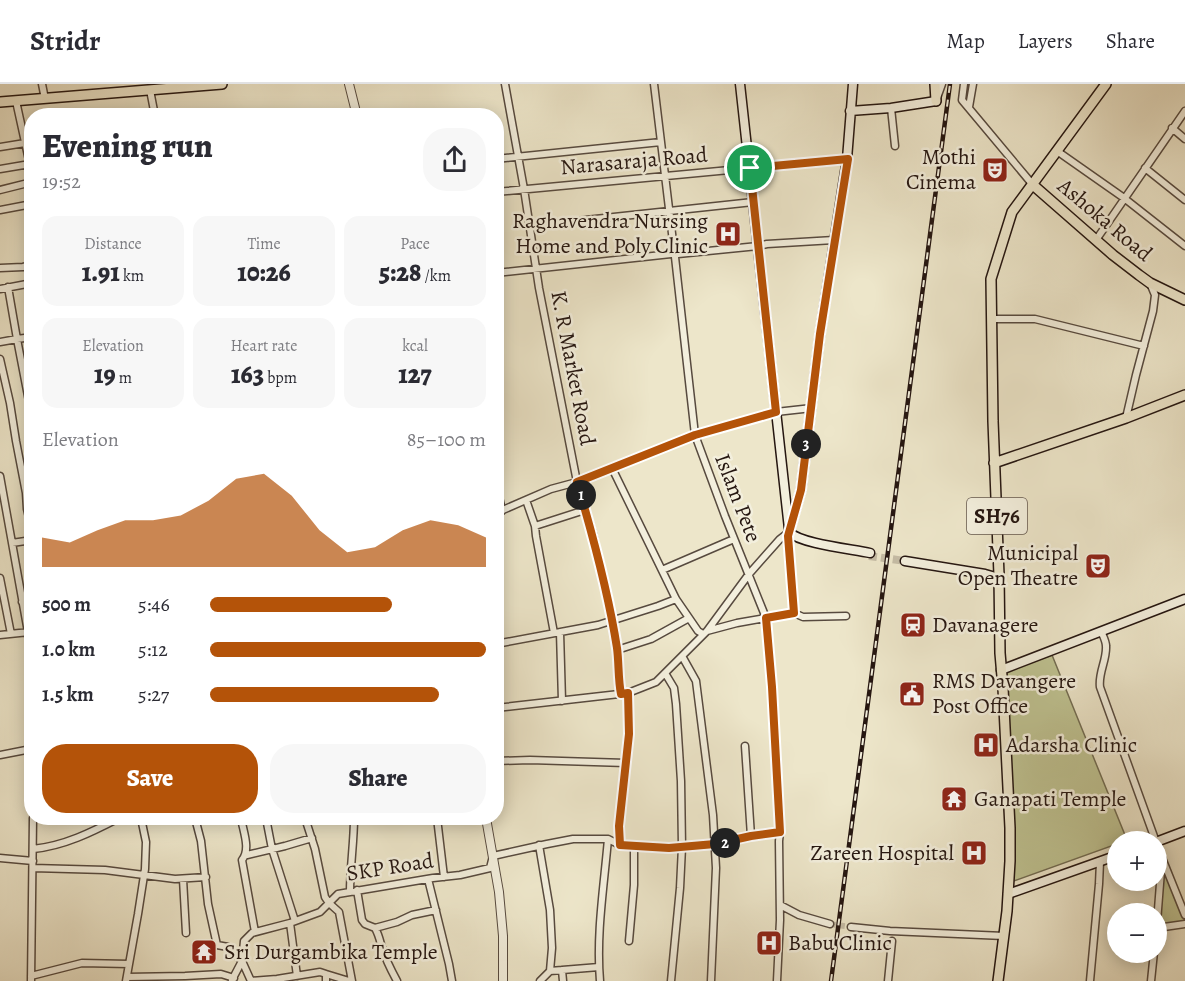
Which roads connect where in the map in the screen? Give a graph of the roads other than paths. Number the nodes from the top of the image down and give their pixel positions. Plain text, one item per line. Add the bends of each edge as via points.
1 (42, 84) edge
2 (222, 84) edge
3 (349, 84) edge
4 (505, 84) edge
5 (654, 84) edge
6 (741, 84) edge
7 (853, 84) edge
8 (935, 84) edge
9 (941, 84) edge
10 (963, 84) edge
11 (972, 84) edge
12 (1106, 84) edge
13 (150, 90) junction
14 (45, 99) junction
15 (6, 100) edge
16 (936, 100) junction
17 (969, 107) junction
18 (153, 108) edge
19 (355, 108) edge
20 (891, 108) junction
21 (850, 111) junction
22 (1185, 111) edge
23 (1172, 128) junction
24 (24, 136) edge
25 (1185, 139) edge
26 (661, 142) junction
27 (24, 144) edge
28 (895, 146) dead end
29 (0, 147) edge
30 (1057, 151) junction
31 (518, 157) junction
32 (504, 158) edge
33 (848, 159) junction
34 (24, 165) edge
35 (750, 168) junction
36 (1145, 168) junction
37 (0, 169) edge
38 (665, 176) junction
39 (24, 184) edge
40 (1033, 185) junction
41 (524, 189) junction
42 (0, 190) edge
43 (504, 191) edge
44 (1125, 198) junction
45 (1185, 200) edge
46 (753, 202) junction
47 (24, 206) edge
48 (0, 210) edge
49 (669, 211) junction
50 (530, 226) junction
51 (834, 240) junction
52 (1096, 240) junction
53 (758, 246) junction
54 (1185, 246) edge
55 (675, 254) junction
56 (24, 267) edge
57 (0, 268) edge
58 (536, 268) junction
59 (504, 272) edge
60 (1150, 283) junction
61 (24, 284) edge
62 (8, 287) junction
63 (0, 289) edge
64 (1184, 298) edge
65 (992, 319) junction
66 (24, 338) edge
67 (17, 339) junction
68 (0, 342) edge
69 (1144, 346) junction
70 (0, 359) edge
71 (24, 375) edge
72 (1185, 395) edge
73 (812, 408) junction
74 (776, 412) junction
75 (1126, 418) junction
76 (695, 435) junction
77 (994, 463) junction
78 (612, 468) junction
79 (0, 476) edge
80 (577, 482) junction
81 (24, 484) edge
82 (526, 500) junction
83 (504, 510) edge
84 (585, 510) junction
85 (535, 526) junction
86 (788, 534) junction
87 (734, 539) junction
88 (24, 541) edge
89 (12, 543) junction
90 (870, 554) tunnel mouth
91 (905, 560) tunnel mouth
92 (662, 570) junction
93 (749, 574) junction
94 (999, 576) junction
95 (0, 578) edge
96 (676, 599) junction
97 (1185, 599) edge
98 (22, 602) joint
99 (24, 610) edge
100 (794, 613) junction
101 (846, 616) dead end
102 (689, 618) junction
103 (766, 618) junction
104 (612, 621) junction
105 (1101, 631) junction
106 (557, 632) junction
107 (705, 632) junction
108 (24, 633) edge
109 (10, 634) junction
110 (0, 635) edge
111 (504, 642) edge
112 (617, 650) junction
113 (682, 656) junction
114 (1001, 670) junction
115 (665, 673) junction
116 (625, 693) junction
117 (562, 701) junction
118 (504, 707) edge
119 (745, 746) dead end
120 (24, 752) edge
121 (0, 755) edge
122 (504, 761) edge
123 (626, 762) junction
124 (33, 825) edge
125 (105, 825) edge
126 (142, 825) edge
127 (197, 825) edge
128 (242, 825) edge
129 (267, 825) edge
130 (307, 825) edge
131 (354, 825) edge
132 (438, 825) edge
133 (487, 825) edge
134 (1152, 831) edge
135 (1185, 831) edge
136 (780, 832) junction
137 (751, 836) junction
138 (312, 838) junction
139 (1167, 838) edge
140 (608, 840) junction
141 (715, 844) junction
142 (539, 845) junction
143 (620, 845) junction
144 (634, 846) junction
145 (682, 847) junction
146 (33, 849) junction
147 (272, 849) junction
148 (247, 855) junction
149 (492, 856) junction
150 (0, 858) edge
151 (1107, 859) edge
152 (1100, 862) junction
153 (33, 864) junction
154 (1167, 870) edge
155 (144, 875) junction
156 (206, 877) junction
157 (444, 877) junction
158 (183, 879) junction
159 (428, 879) junction
160 (353, 891) junction
161 (1008, 894) junction
162 (329, 903) junction
163 (780, 905) junction
164 (436, 910) junction
165 (1185, 915) edge
166 (293, 922) junction
167 (830, 924) tunnel mouth
168 (1185, 924) edge
169 (850, 927) tunnel mouth
170 (1167, 927) edge
171 (375, 928) junction
172 (255, 932) junction
173 (186, 933) dead end
174 (1004, 936) junction
175 (629, 941) dead end
176 (892, 941) dead end
177 (242, 961) junction
178 (1153, 963) edge
179 (129, 964) junction
180 (599, 967) junction
181 (562, 970) junction
182 (550, 971) junction
183 (297, 976) junction
184 (31, 978) edge
185 (326, 978) edge
186 (126, 979) edge
187 (233, 979) edge
188 (251, 981) edge
189 (351, 981) edge
190 (397, 981) edge
191 (452, 981) edge
192 (503, 981) edge
193 (540, 981) edge
194 (563, 981) edge
195 (600, 981) edge
196 (671, 981) edge
197 (711, 981) edge
198 (777, 981) edge
199 (888, 981) edge
200 (998, 981) edge
201 (1090, 981) edge
202 (1151, 981) edge

1 - 14 street
2 - 13 main road
3 - 19 street
4 - 31 street, K. R Market Road
5 - 26 street, Islam Pete
6 - 35 main road
7 - 21 main road
8 - 16 main road
9 - 16 street
10 - 17 street via 962,100
11 - 17 street
12 - 30 main road, SH76
13 - 14 main road
13 - 18 street
14 - 15 main road
15 - 24 street
16 - 20 main road
17 - 40 street
20 - 21 main road
20 - 28 street
21 - 33 main road
22 - 23 street
23 - 25 street
23 - 36 street
26 - 31 street
26 - 38 street, Islam Pete
27 - 29 street
30 - 40 main road, SH76
30 - 44 street
31 - 32 street
31 - 41 street, K. R Market Road
33 - 35 street, Narasaraja Road
33 - 51 main road
34 - 37 street
35 - 38 street, Narasaraja Road
35 - 46 main road
36 - 44 street
36 - 45 street
38 - 41 street, Narasaraja Road
38 - 49 street, Islam Pete
39 - 42 street
40 - 52 main road, Ashoka Road
40 - 65 main road, SH76 via 1012,213 991,279
41 - 43 street, Narasaraja Road
41 - 50 street, K. R Market Road
44 - 52 street
44 - 54 street
46 - 49 street
46 - 53 main road
47 - 48 street
49 - 50 street
49 - 55 street, Islam Pete
50 - 58 street, K. R Market Road
51 - 53 street
51 - 73 main road
52 - 60 main road, Ashoka Road
53 - 55 street
53 - 74 main road
55 - 58 street
55 - 76 street, Islam Pete
56 - 57 street
58 - 59 street
58 - 80 street, K. R Market Road
60 - 64 main road, Ashoka Road
60 - 69 street via 1155,295
61 - 62 street
62 - 63 street
62 - 67 street
65 - 69 street via 1035,319
65 - 77 main road, SH76
66 - 67 street
67 - 68 street
67 - 71 street
69 - 75 street
70 - 81 street
72 - 75 main road
73 - 74 street
73 - 86 main road via 801,490
74 - 76 street
74 - 86 main road
75 - 77 main road
76 - 78 street
76 - 87 street, Islam Pete
77 - 94 main road, SH76
78 - 80 street
78 - 92 street
79 - 89 street
80 - 82 street
80 - 84 street, K. R Market Road
82 - 83 street
82 - 85 street
84 - 85 street
84 - 104 street, K. R Market Road
85 - 106 street
86 - 90 main road
86 - 93 street
86 - 100 street
87 - 92 street
87 - 93 street, Islam Pete
88 - 89 street
89 - 98 street
91 - 94 main road
92 - 96 street
93 - 103 street, Islam Pete
93 - 107 street
94 - 114 main road, SH76
95 - 109 street
96 - 102 street
96 - 104 street
97 - 105 main road
98 - 99 street
100 - 101 street via 803,617
100 - 103 street
102 - 107 street via 698,631
102 - 112 street via 651,639
103 - 107 street
103 - 136 street, Islam Pete
104 - 106 street
104 - 112 street, K. R Market Road
105 - 114 main road
105 - 134 street via 1106,649 1100,687
106 - 111 street
106 - 117 street
107 - 113 street
108 - 109 street
109 - 110 street
112 - 116 street, K. R Market Road
113 - 115 street
113 - 141 street via 696,681
114 - 161 main road, SH76 via 1010,828
115 - 116 street via 656,682
115 - 145 street via 674,688 676,704
116 - 117 street
116 - 123 street, K. R Market Road via 629,734
117 - 118 street
119 - 137 street
120 - 121 street
122 - 123 street
123 - 143 street, K. R Market Road
124 - 146 street
125 - 146 street via 78,838
126 - 155 street via 146,842
127 - 156 street
128 - 148 street
129 - 147 street
130 - 138 street
131 - 160 street via 350,866
132 - 157 street
133 - 149 street
135 - 139 main road
136 - 137 street
136 - 163 street, Islam Pete
137 - 141 street
138 - 147 street
138 - 162 street
140 - 142 street via 573,839
140 - 143 street
140 - 180 street
141 - 145 street
141 - 197 street
142 - 149 street
142 - 182 street via 550,910
143 - 144 street
144 - 145 street
144 - 175 street
145 - 196 street
146 - 153 street
147 - 148 street
147 - 166 street
148 - 172 street via 242,860
149 - 157 street, SKP Road via 490,868
149 - 192 street via 503,936
150 - 153 street
151 - 152 main road
152 - 161 main road
152 - 201 street
153 - 155 street
153 - 184 street
154 - 165 street
155 - 158 street
155 - 179 street
156 - 158 street
156 - 177 street via 217,945 228,946
157 - 159 street, SKP Road
158 - 173 street
159 - 160 street, SKP Road
159 - 164 street
160 - 162 street, SKP Road via 339,894
160 - 171 street via 362,920
161 - 174 main road, SH76
162 - 166 street, SKP Road via 320,912
162 - 189 street via 339,912
163 - 167 street
163 - 198 street, Islam Pete
164 - 171 street
164 - 191 street
166 - 172 street, SKP Road
166 - 183 street
168 - 170 street
169 - 174 street
171 - 190 street
172 - 177 street via 244,941
174 - 200 main road, SH76
176 - 199 street
177 - 187 street
177 - 188 street
178 - 202 street
179 - 184 street via 82,963
179 - 186 street
180 - 181 street
180 - 195 street
181 - 182 street
181 - 194 street
182 - 193 street
183 - 185 street via 320,972
183 - 188 street
185 - 189 street
186 - 187 street via 221,974

